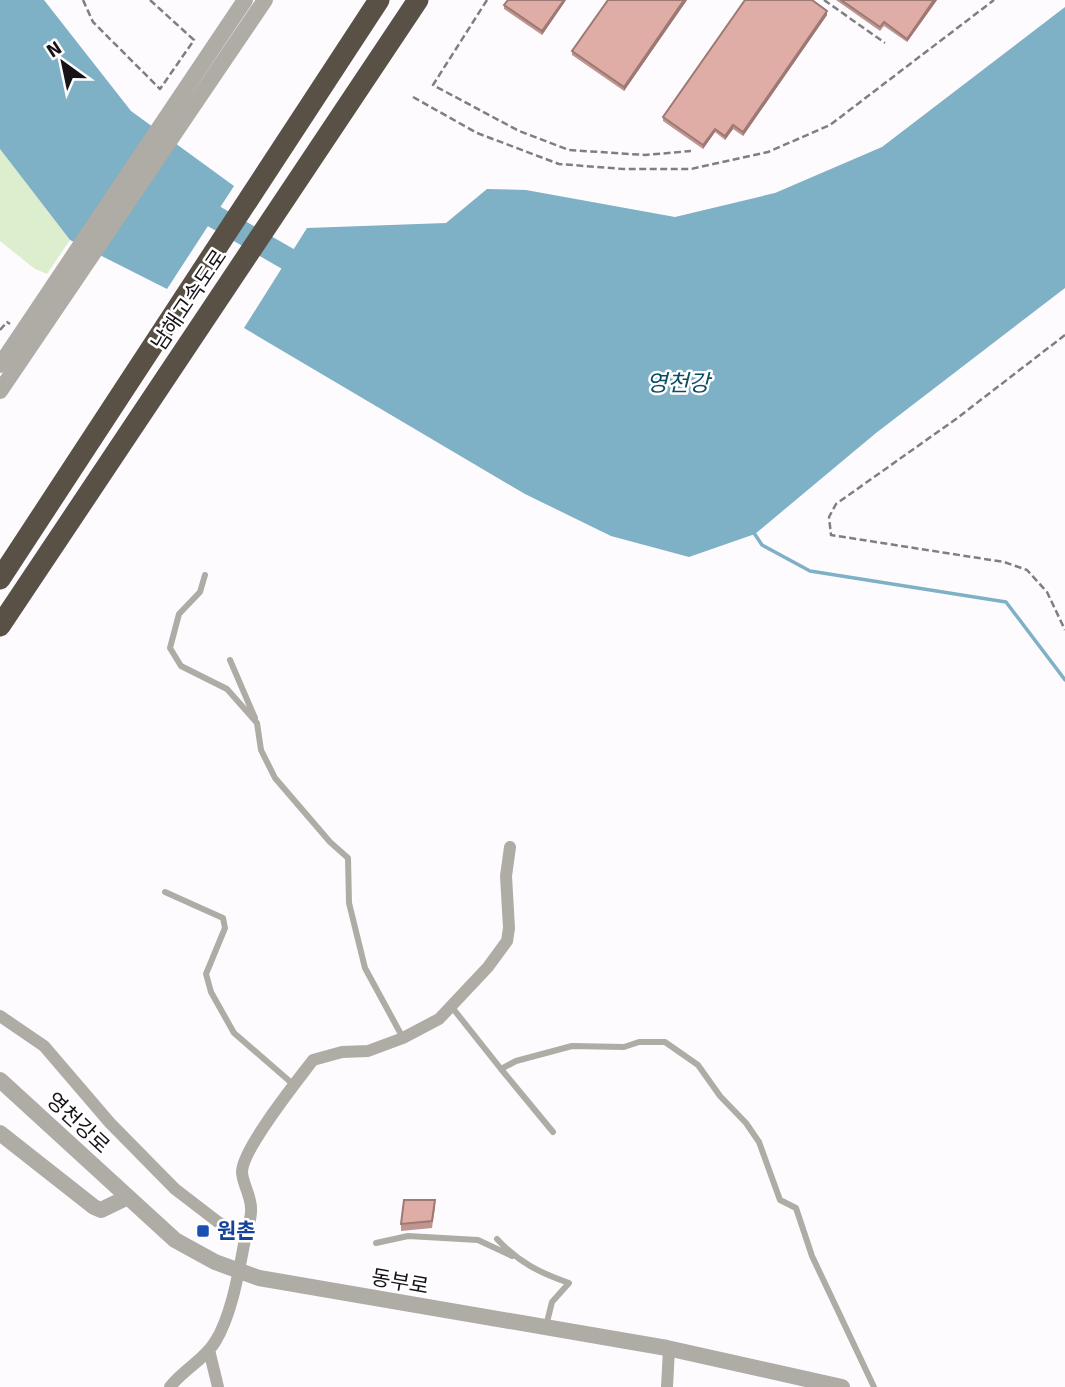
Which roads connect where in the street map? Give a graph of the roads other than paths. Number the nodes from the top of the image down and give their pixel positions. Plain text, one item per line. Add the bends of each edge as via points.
1 (245, 0) edge
2 (418, 0) edge
3 (264, 1) edge
4 (377, 2) edge
5 (73, 269) junction
6 (0, 365) edge
7 (0, 391) edge
8 (205, 575) dead end
9 (0, 579) edge
10 (0, 626) edge
11 (230, 660) dead end
12 (257, 723) junction
13 (510, 847) dead end
14 (165, 892) dead end
15 (451, 1006) junction
16 (0, 1016) edge
17 (403, 1038) junction
18 (501, 1069) junction
19 (0, 1080) edge
20 (294, 1085) junction
21 (554, 1132) dead end
22 (0, 1133) edge
23 (128, 1197) junction
24 (246, 1237) junction
25 (497, 1239) dead end
26 (376, 1243) dead end
27 (512, 1256) junction
28 (239, 1271) junction
29 (545, 1328) junction
30 (669, 1349) junction
31 (209, 1350) junction
32 (170, 1387) edge
33 (218, 1387) edge
34 (667, 1387) edge
35 (842, 1387) edge
36 (874, 1387) edge

1 - 5 street
2 - 10 highway, 남해고속도로
3 - 5 street
4 - 9 highway, 남해고속도로
5 - 6 street
5 - 7 street
8 - 12 lane via 200,592 179,614 170,648 181,666 227,689
11 - 12 lane
12 - 17 lane via 261,750 275,778 348,858 349,903 365,968
13 - 15 street via 507,941
14 - 20 lane via 223,918 225,928 206,974 211,992 234,1033
15 - 17 street via 439,1019
15 - 18 lane
16 - 24 street via 44,1046 175,1189
17 - 20 street via 368,1051 320,1056
18 - 21 lane
18 - 36 lane via 572,1046 624,1047 639,1042 665,1042 698,1065 760,1143 780,1200 796,1208 812,1256
19 - 23 street, 영천강로
20 - 24 street via 248,1153 242,1173 252,1209
22 - 23 street via 94,1207 101,1210
23 - 28 street, 동부로 via 175,1240
24 - 28 street
25 - 27 lane
26 - 27 lane via 408,1236 478,1240
27 - 29 lane via 538,1273 569,1283 552,1302
28 - 29 street, 동부로
28 - 31 street via 225,1320
29 - 30 street, 동부로
30 - 34 street
30 - 35 street, 동부로
31 - 32 street
31 - 33 street

